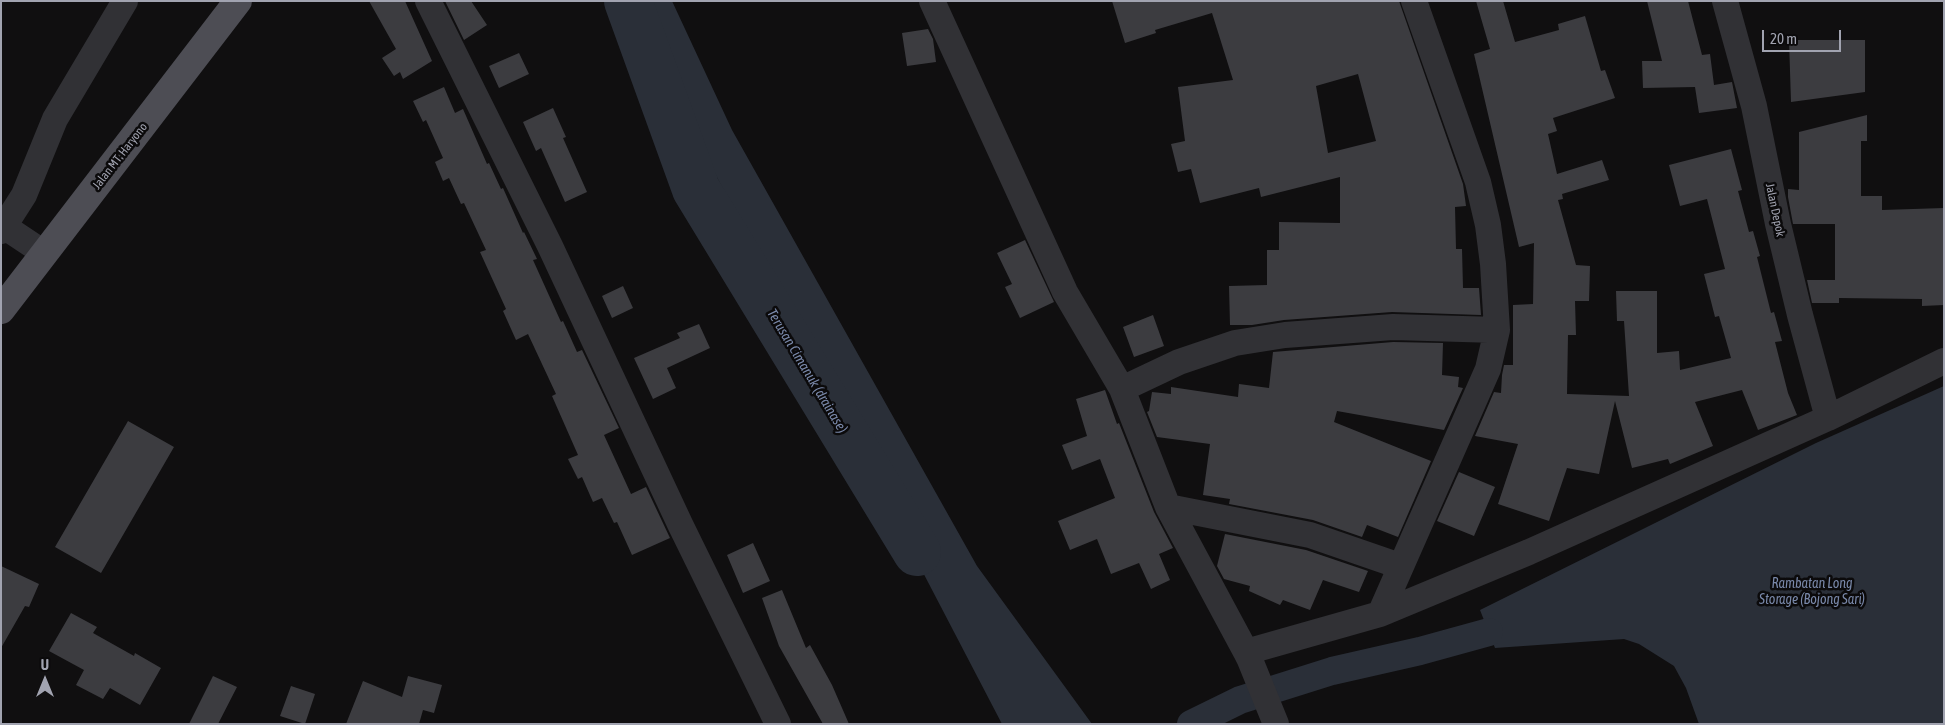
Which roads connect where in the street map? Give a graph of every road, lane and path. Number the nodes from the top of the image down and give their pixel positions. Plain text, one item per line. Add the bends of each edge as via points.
1 (125, 1) edge
2 (228, 1) edge
3 (238, 1) edge
4 (428, 1) edge
5 (932, 1) edge
6 (1414, 1) edge
7 (1725, 1) edge
8 (217, 31) junction
9 (9, 231) edge
10 (44, 254) junction
11 (1, 310) edge
12 (1497, 330) junction
13 (1944, 361) edge
14 (1122, 390) junction
15 (1828, 418) junction
16 (1168, 507) junction
17 (1400, 566) junction
18 (1380, 614) junction
19 (1246, 652) junction
20 (1272, 715) edge
21 (778, 724) edge

1 - 9 street via 55,119
2 - 8 street
3 - 8 main road, Jalan MT. Haryono
4 - 21 street via 550,246
5 - 14 street via 1065,292
6 - 12 street via 1478,182 1492,254
7 - 15 street, Jalan Depok via 1754,106 1778,224
8 - 10 main road, Jalan MT. Haryono
9 - 10 street
10 - 11 main road, Jalan MT. Haryono
12 - 14 street via 1393,327 1285,334 1235,343 1179,362
12 - 17 street via 1488,369
13 - 15 street
14 - 16 street
15 - 18 street via 1529,552
16 - 17 street via 1310,535
16 - 19 street
17 - 18 street
18 - 19 street
19 - 20 street

